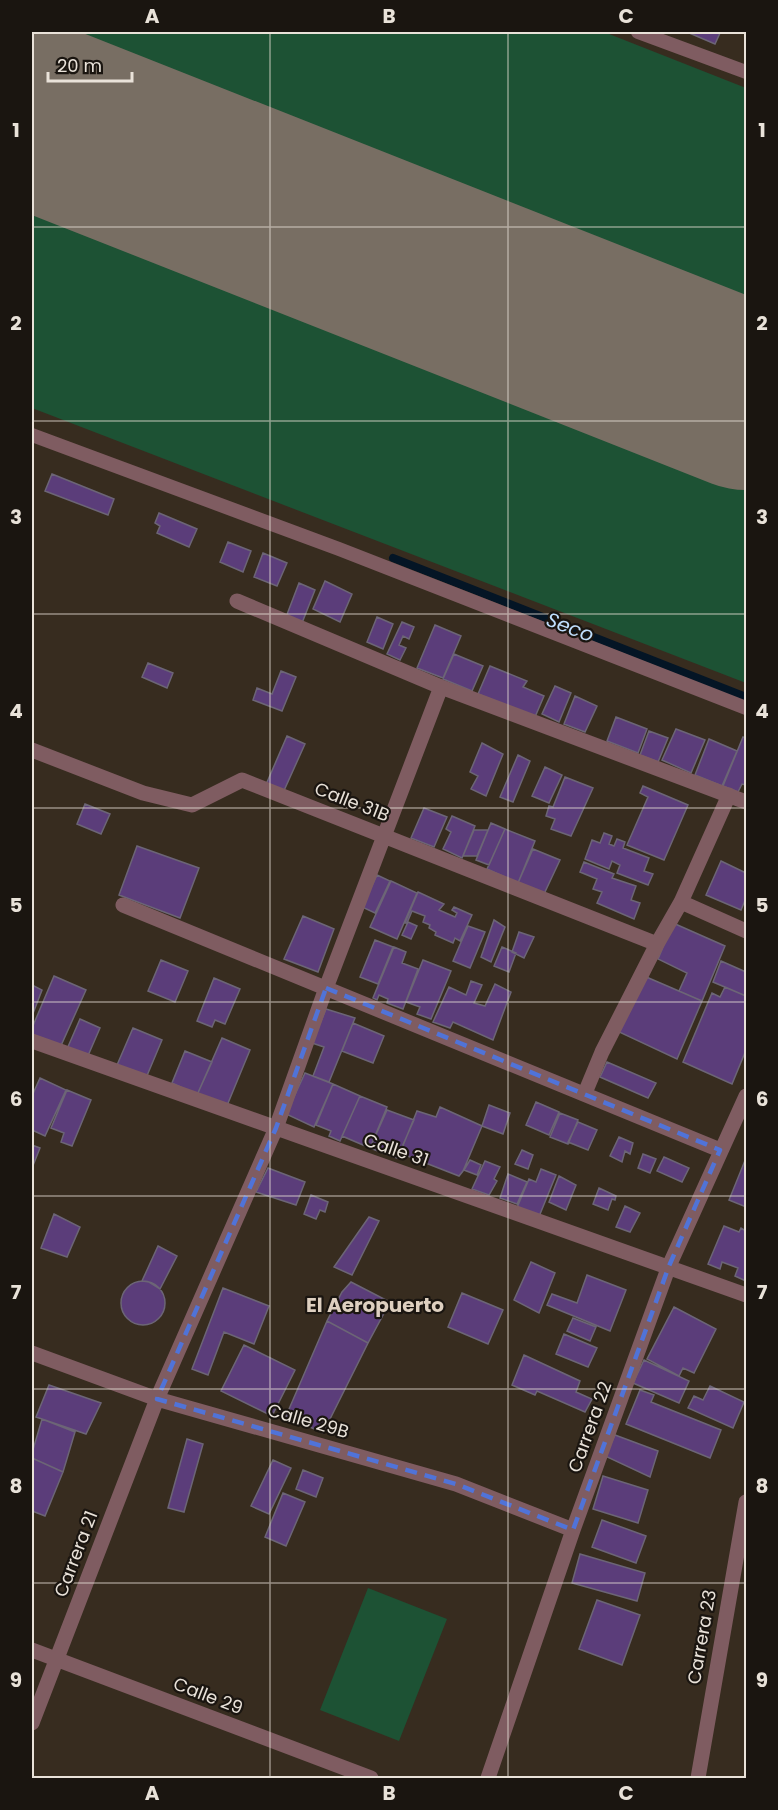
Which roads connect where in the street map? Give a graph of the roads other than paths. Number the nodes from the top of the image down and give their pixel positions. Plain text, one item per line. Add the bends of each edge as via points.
1 (638, 32) edge
2 (747, 72) edge
3 (32, 435) edge
4 (237, 601) dead end
5 (441, 687) junction
6 (747, 708) edge
7 (32, 750) edge
8 (729, 795) junction
9 (747, 802) edge
10 (383, 836) junction
11 (681, 902) junction
12 (123, 905) dead end
13 (747, 931) edge
14 (657, 944) junction
15 (326, 988) junction
16 (32, 1041) edge
17 (585, 1093) junction
18 (745, 1102) edge
19 (276, 1128) junction
20 (720, 1150) junction
21 (669, 1266) junction
22 (747, 1295) edge
23 (32, 1353) edge
24 (157, 1399) junction
25 (746, 1509) edge
26 (573, 1530) junction
27 (32, 1650) edge
28 (57, 1659) junction
29 (32, 1723) edge
30 (371, 1779) edge
31 (488, 1779) edge
32 (698, 1779) edge

1 - 2 lane
3 - 6 lane via 339,549
4 - 5 street
5 - 8 street
5 - 10 street, Carrera 21
7 - 10 street, Calle 31B via 143,793 192,805 242,780
8 - 9 street
8 - 11 street
10 - 14 street, Calle 31B
10 - 15 street, Carrera 21
11 - 13 street
11 - 14 street
12 - 15 street
14 - 17 street
15 - 17 street
15 - 19 street, Carrera 21
16 - 19 street, Calle 31
17 - 20 street
18 - 20 street, Carrera 22
19 - 21 street, Calle 31
19 - 24 street, Carrera 21
20 - 21 street, Carrera 22
21 - 22 street, Calle 31
21 - 26 street, Carrera 22
23 - 24 street, Calle 29B
24 - 26 street, Calle 29B via 456,1484
24 - 28 street, Carrera 21
25 - 32 street, Carrera 23
26 - 31 street, Carrera 22
27 - 28 street, Calle 29
28 - 29 street, Carrera 21
28 - 30 street, Calle 29

